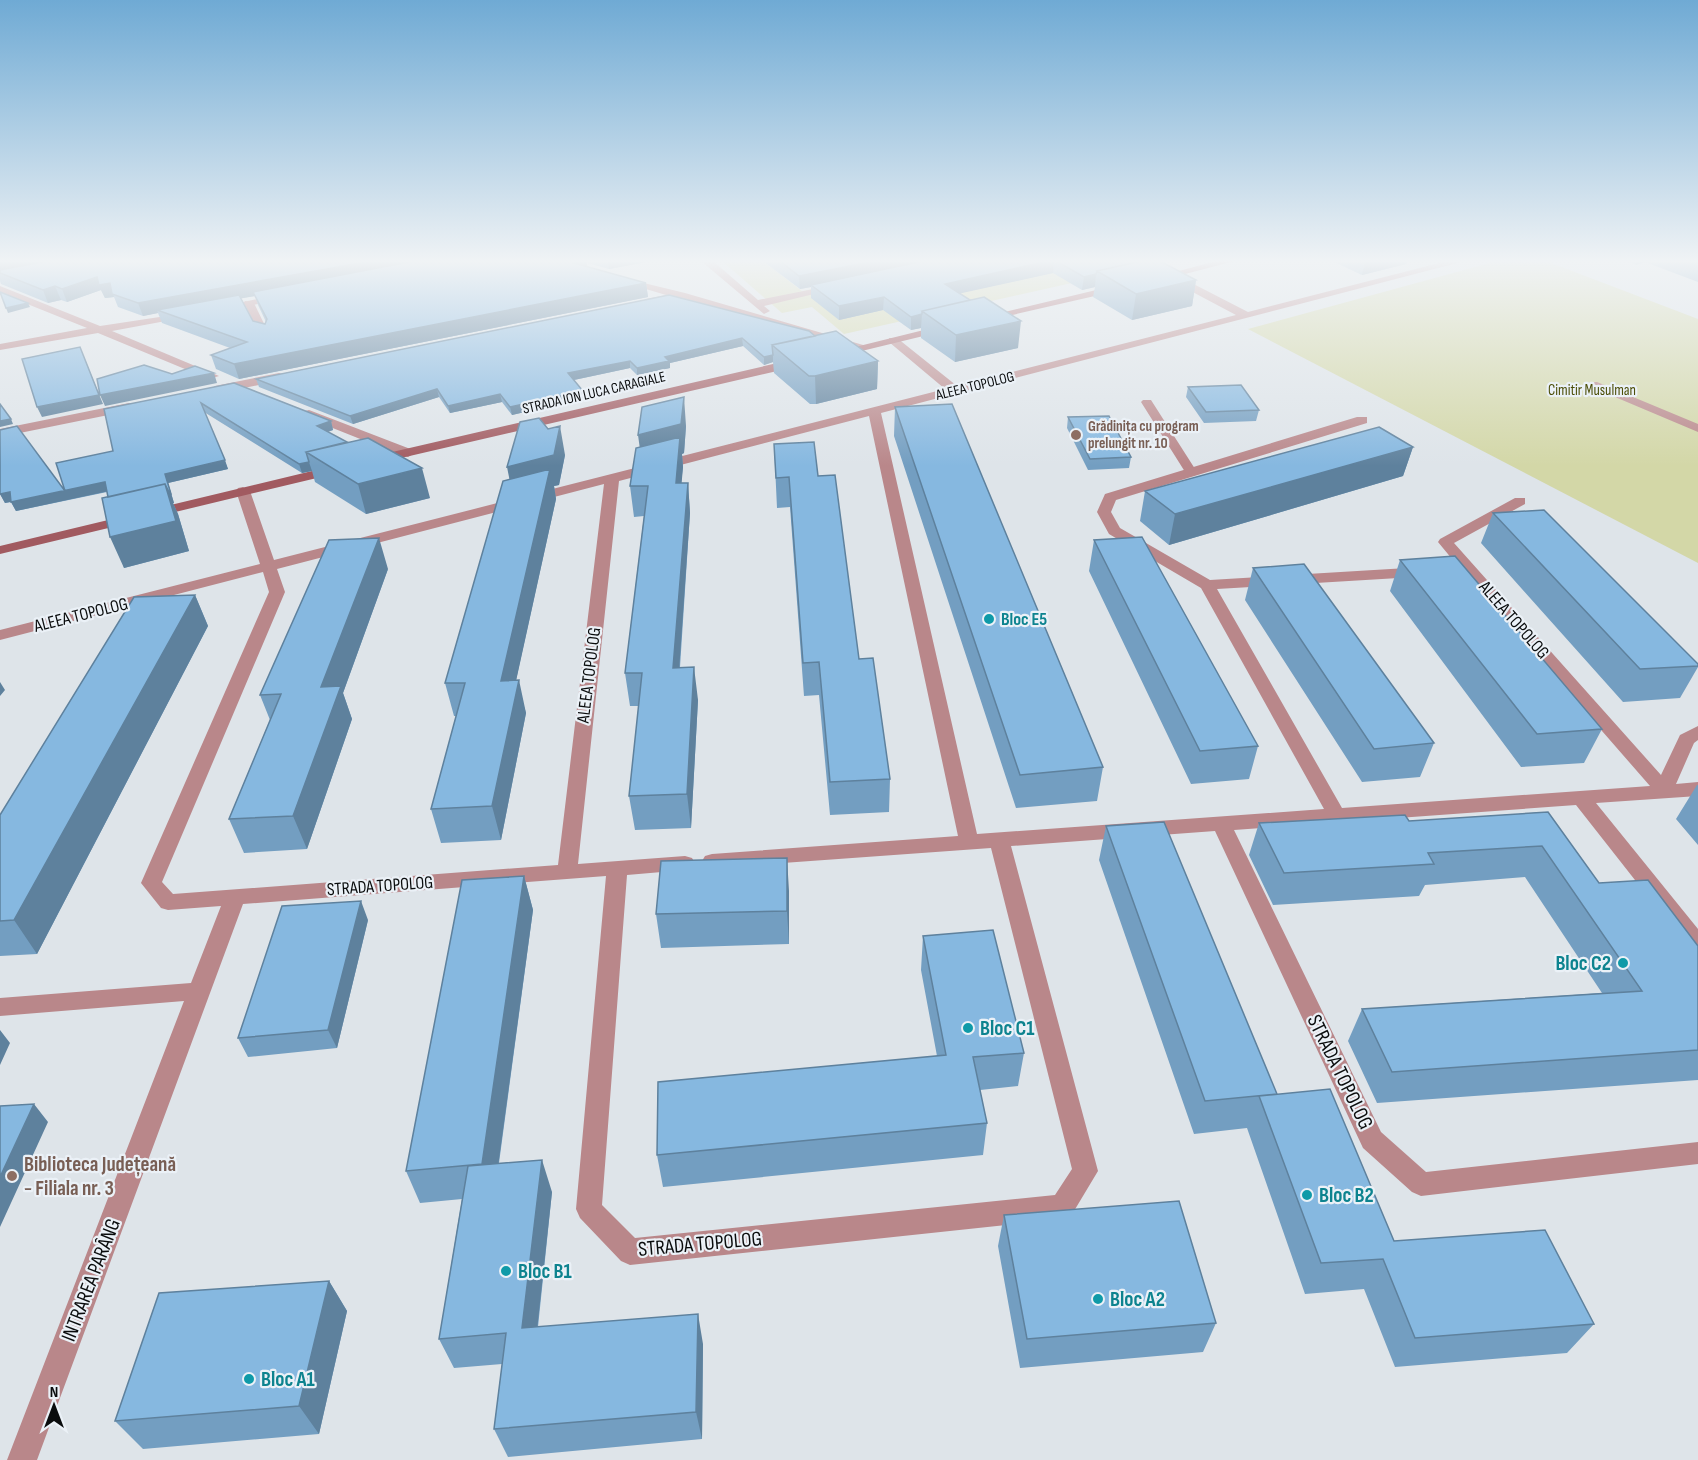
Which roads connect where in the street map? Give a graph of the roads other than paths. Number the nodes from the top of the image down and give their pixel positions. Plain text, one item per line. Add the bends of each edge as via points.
1 (101, 329) joint
2 (262, 329) edge
3 (804, 329) edge
4 (939, 329) edge
5 (1195, 329) edge
6 (264, 334) edge
7 (894, 340) junction
8 (864, 346) junction
9 (0, 347) edge
10 (294, 374) edge
11 (1593, 384) dead end
12 (235, 385) junction
13 (955, 391) junction
14 (202, 392) edge
15 (257, 394) edge
16 (1147, 402) dead end
17 (146, 403) edge
18 (300, 411) edge
19 (874, 411) junction
20 (1362, 420) dead end
21 (1698, 428) edge
22 (0, 433) edge
23 (408, 453) junction
24 (1191, 472) junction
25 (612, 479) junction
26 (243, 491) junction
27 (1520, 501) dead end
28 (0, 550) edge
29 (266, 567) junction
30 (1469, 569) junction
31 (1207, 585) junction
32 (0, 635) edge
33 (1698, 732) edge
34 (1664, 789) junction
35 (1698, 789) edge
36 (1580, 796) junction
37 (1336, 814) junction
38 (1221, 823) junction
39 (999, 839) junction
40 (969, 842) junction
41 (617, 868) junction
42 (567, 872) junction
43 (235, 897) junction
44 (1698, 944) edge
45 (201, 991) junction
46 (0, 1007) edge
47 (1698, 1154) edge
48 (22, 1460) edge

1 - 9 street
1 - 12 street
2 - 6 lane
3 - 8 street
4 - 7 street, STRADA ION LUCA CARAGIALE
5 - 13 street, ALEEA TOPOLOG
7 - 8 street, STRADA ION LUCA CARAGIALE
7 - 13 street
8 - 23 street, STRADA ION LUCA CARAGIALE
10 - 12 street
11 - 21 lane
12 - 14 street
12 - 15 street
13 - 19 street, ALEEA TOPOLOG
16 - 24 lane
17 - 22 street
18 - 23 street
19 - 25 street, ALEEA TOPOLOG
19 - 40 street
20 - 24 street
23 - 26 street, STRADA ION LUCA CARAGIALE
24 - 31 street via 1110,498 1104,512 1114,531
25 - 29 street, ALEEA TOPOLOG
25 - 42 street, ALEEA TOPOLOG
26 - 28 street, STRADA ION LUCA CARAGIALE
26 - 29 street
27 - 30 street via 1445,542
29 - 32 street, ALEEA TOPOLOG
29 - 43 street, STRADA TOPOLOG via 277,592 151,883 168,902
30 - 31 street, ALEEA TOPOLOG
30 - 34 street, ALEEA TOPOLOG
31 - 37 street
33 - 34 street via 1686,740
34 - 35 street, STRADA TOPOLOG
34 - 36 street, STRADA TOPOLOG
36 - 37 street, STRADA TOPOLOG
36 - 44 street
37 - 38 street, STRADA TOPOLOG
38 - 39 street, STRADA TOPOLOG
38 - 47 street, STRADA TOPOLOG via 1372,1140 1420,1184
39 - 40 street, STRADA TOPOLOG
39 - 41 street, STRADA TOPOLOG via 1085,1171 1062,1208 630,1252 589,1209
40 - 41 street, STRADA TOPOLOG
41 - 42 street, STRADA TOPOLOG
42 - 43 street, STRADA TOPOLOG
43 - 45 street, INTRAREA PARÂNG
45 - 46 street
45 - 48 street, INTRAREA PARÂNG

